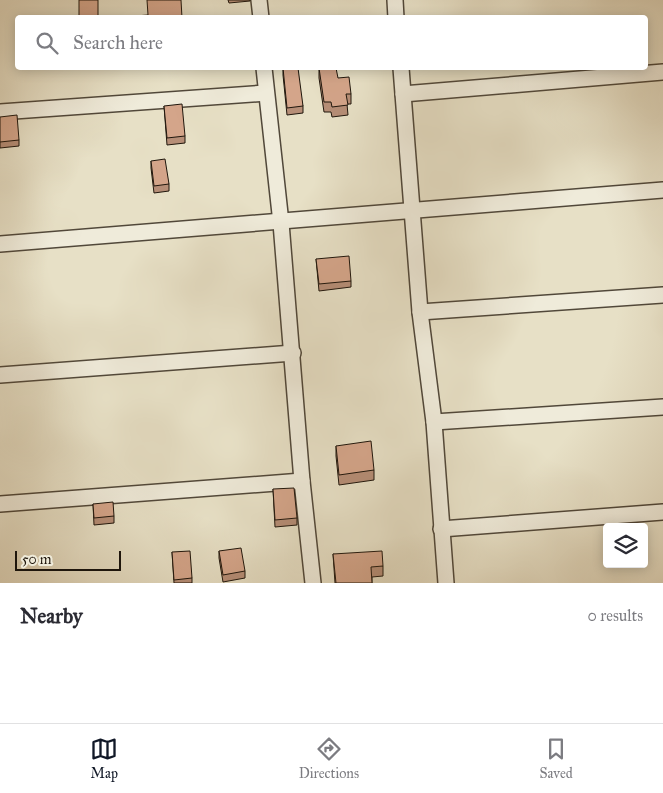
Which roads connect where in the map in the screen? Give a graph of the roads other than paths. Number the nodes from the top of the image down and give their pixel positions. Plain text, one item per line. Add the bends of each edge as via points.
1 (259, 0) edge
2 (395, 0) edge
3 (261, 15) edge
4 (396, 15) edge
5 (264, 70) edge
6 (401, 70) edge
7 (663, 72) edge
8 (266, 93) junction
9 (403, 94) junction
10 (0, 112) edge
11 (663, 190) edge
12 (412, 210) junction
13 (281, 223) junction
14 (0, 244) edge
15 (663, 294) edge
16 (420, 312) junction
17 (293, 353) junction
18 (0, 375) edge
19 (663, 407) edge
20 (434, 422) junction
21 (302, 481) junction
22 (0, 504) edge
23 (663, 512) edge
24 (441, 529) junction
25 (313, 583) edge
26 (446, 583) edge

1 - 3 street
2 - 4 street
5 - 8 street
6 - 9 street
7 - 9 street
8 - 10 street
8 - 13 street
9 - 12 street
11 - 12 street
12 - 13 street
12 - 16 street
13 - 14 street
13 - 17 street
15 - 16 street
16 - 20 street
17 - 18 street
17 - 21 street
19 - 20 street
20 - 24 street
21 - 22 street
21 - 25 street
23 - 24 street
24 - 26 street

